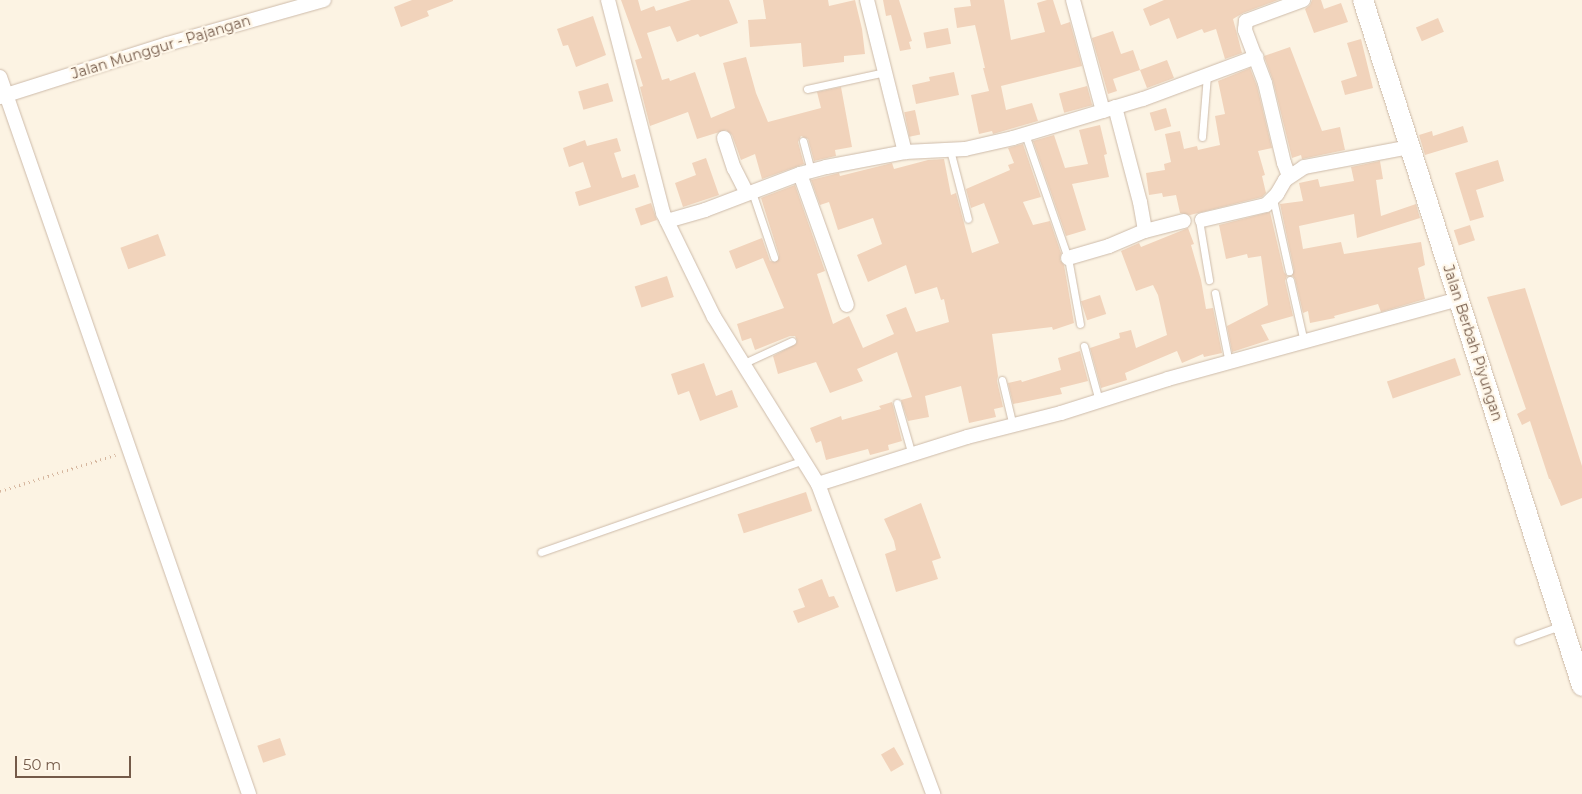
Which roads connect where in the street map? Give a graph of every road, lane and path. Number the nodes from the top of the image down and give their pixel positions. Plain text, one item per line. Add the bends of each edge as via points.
1 (324, 0) edge
2 (608, 0) edge
3 (867, 0) edge
4 (1072, 0) edge
5 (1303, 0) edge
6 (1363, 0) edge
7 (1256, 57) junction
8 (885, 72) junction
9 (1207, 74) junction
10 (0, 77) edge
11 (807, 88) dead end
12 (3, 96) edge
13 (1109, 109) junction
14 (1025, 134) junction
15 (1202, 137) dead end
16 (724, 138) dead end
17 (803, 141) dead end
18 (1410, 148) junction
19 (950, 150) junction
20 (905, 152) junction
21 (805, 172) junction
22 (1289, 176) junction
23 (749, 192) junction
24 (1273, 199) junction
25 (968, 219) dead end
26 (667, 220) junction
27 (1200, 220) joint
28 (1184, 221) dead end
29 (1144, 231) junction
30 (774, 257) dead end
31 (1068, 258) junction
32 (1289, 271) dead end
33 (1209, 280) dead end
34 (1290, 280) dead end
35 (1215, 293) dead end
36 (1458, 298) junction
37 (847, 305) dead end
38 (1080, 324) dead end
39 (792, 341) dead end
40 (1304, 342) junction
41 (1084, 346) dead end
42 (1229, 363) junction
43 (742, 364) junction
44 (1002, 380) dead end
45 (1099, 401) junction
46 (897, 403) dead end
47 (1013, 426) junction
48 (129, 450) junction
49 (912, 455) junction
50 (803, 460) junction
51 (818, 484) junction
52 (0, 492) edge
53 (542, 552) dead end
54 (1563, 626) junction
55 (1518, 641) dead end
56 (1582, 686) edge
57 (249, 794) edge
58 (933, 794) edge

1 - 12 street, Jalan Munggur - Pajangan via 167,44
2 - 26 street
3 - 8 street
4 - 13 street
5 - 7 street via 1246,21
6 - 18 street, Jalan Berbah Piyungan
7 - 9 street
7 - 22 street
8 - 11 lane
8 - 20 street
9 - 13 street
9 - 15 lane
10 - 12 street
12 - 48 street
13 - 14 street
13 - 29 street via 1140,202
14 - 19 street
14 - 31 lane
16 - 23 street via 734,168
17 - 21 lane
18 - 22 street via 1304,167
18 - 36 street, Jalan Berbah Piyungan
19 - 20 street
19 - 25 lane
20 - 21 street
21 - 23 street
21 - 37 street
22 - 24 street
23 - 26 street via 705,210
23 - 30 lane
24 - 27 street via 1266,205
24 - 32 lane
26 - 43 street via 714,317
27 - 33 lane
28 - 29 street
29 - 31 street via 1110,246
31 - 38 lane
34 - 40 lane
35 - 42 lane
36 - 40 street
36 - 54 street, Jalan Berbah Piyungan
39 - 43 lane
40 - 42 street
41 - 45 lane
42 - 45 street
43 - 50 street
44 - 47 lane
45 - 47 street
46 - 49 lane
47 - 49 street
48 - 52 path
48 - 57 street
49 - 51 street
50 - 51 street
50 - 53 lane
51 - 58 street
54 - 55 lane
54 - 56 street, Jalan Berbah Piyungan

